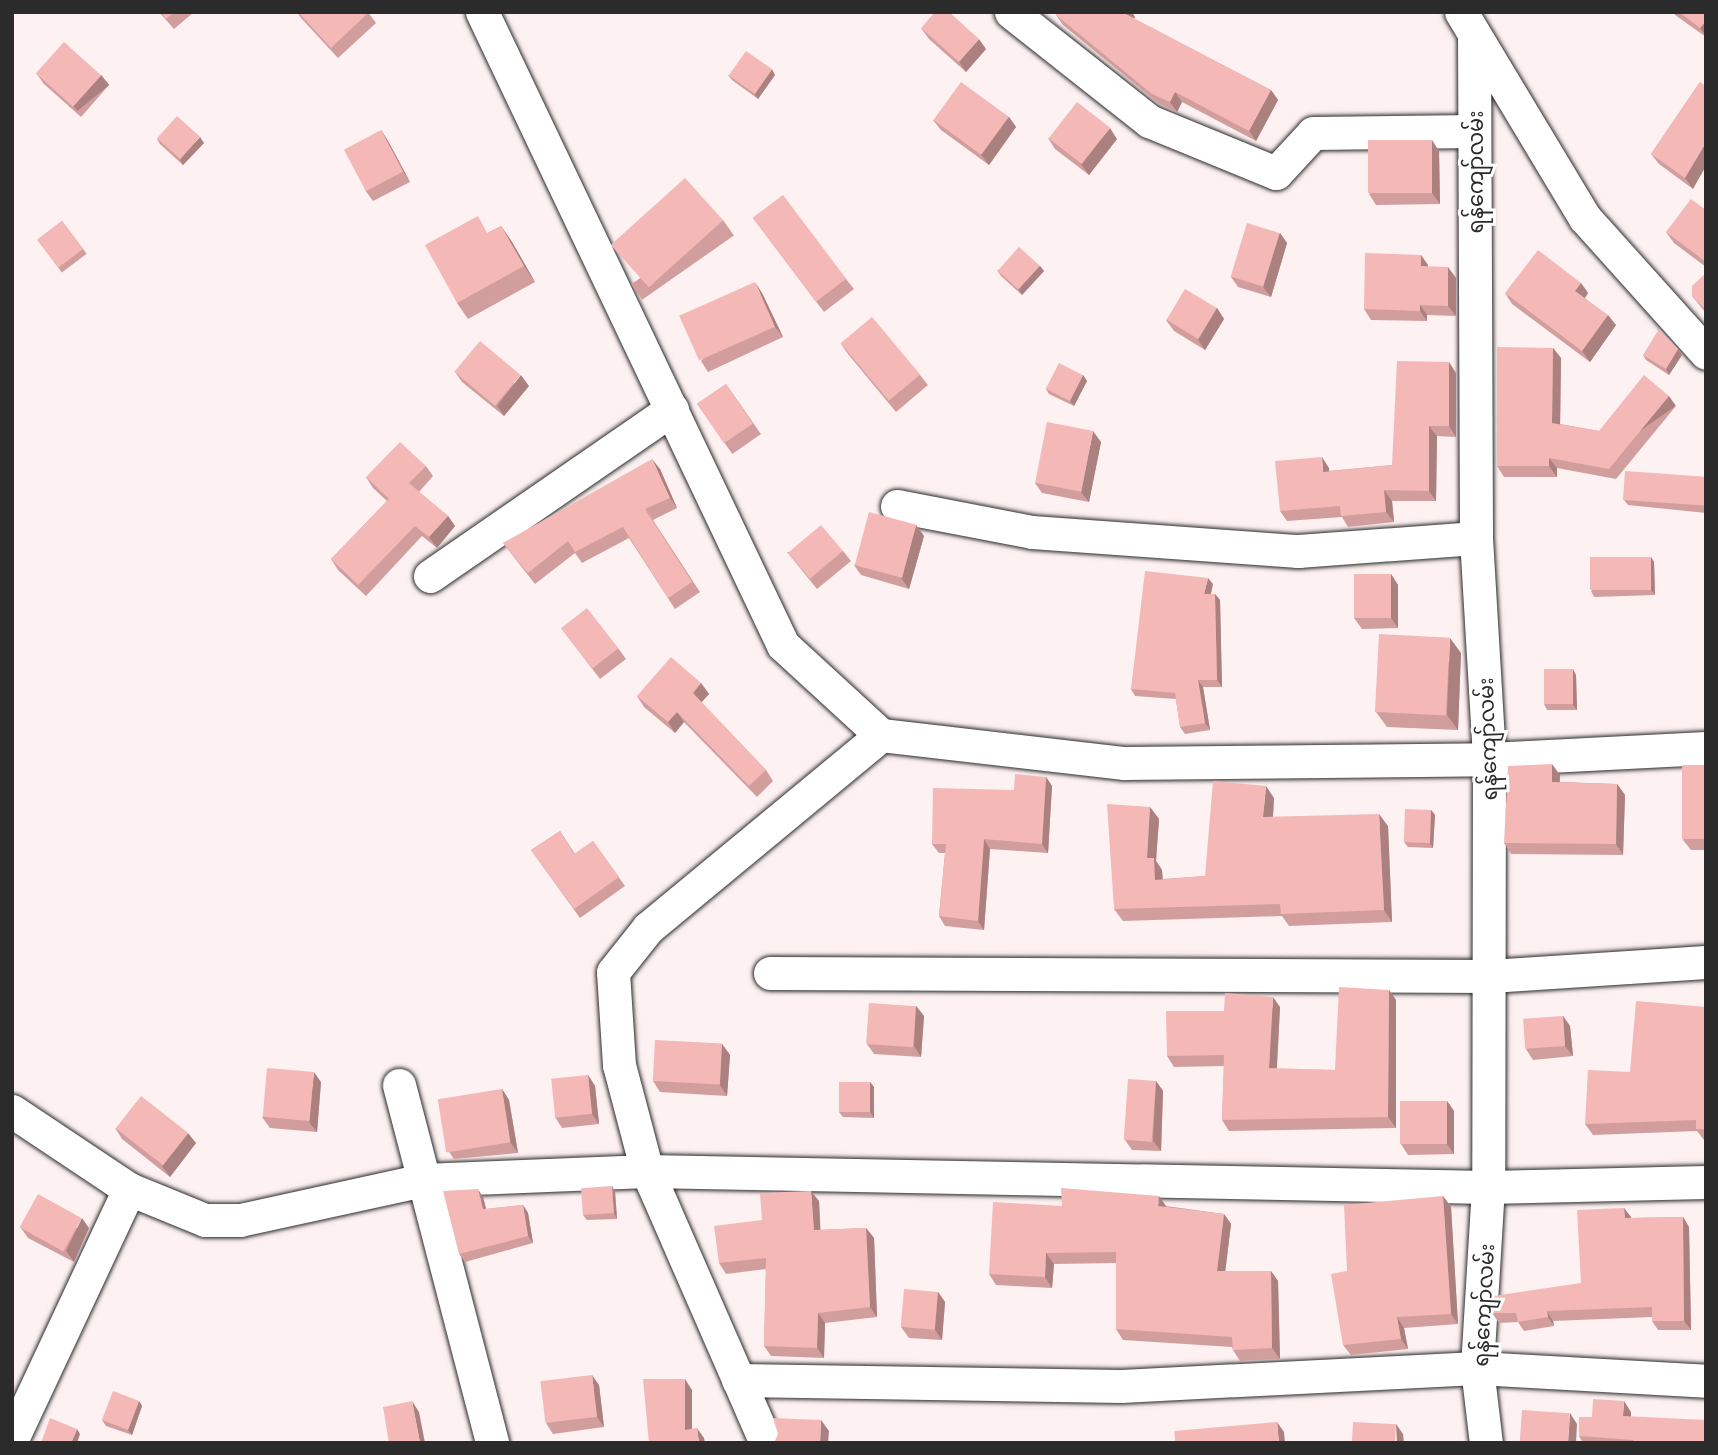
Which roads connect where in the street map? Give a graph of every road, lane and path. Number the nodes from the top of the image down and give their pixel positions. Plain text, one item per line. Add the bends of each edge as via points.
1 (482, 12) edge
2 (1011, 12) edge
3 (1467, 23) edge
4 (1474, 131) junction
5 (1706, 353) edge
6 (672, 409) junction
7 (897, 506) dead end
8 (1476, 538) junction
9 (430, 576) dead end
10 (881, 735) junction
11 (1706, 748) edge
12 (1489, 759) junction
13 (1706, 962) edge
14 (770, 973) dead end
15 (1490, 976) junction
16 (399, 1085) dead end
17 (12, 1111) edge
18 (647, 1171) junction
19 (423, 1180) junction
20 (1706, 1182) edge
21 (1488, 1187) junction
22 (130, 1189) junction
23 (1477, 1368) junction
24 (738, 1380) junction
25 (1706, 1381) edge
26 (12, 1439) edge
27 (492, 1443) edge
28 (766, 1443) edge
29 (1486, 1443) edge

1 - 6 street
2 - 4 street via 1149,121 1276,173 1313,133
3 - 4 street, ရန်ကျော်လမ်း
3 - 5 street via 1585,218
4 - 8 street, ရန်ကျော်လမ်း
6 - 9 street
6 - 10 street via 783,645
7 - 8 street via 1032,532 1298,551
8 - 12 street, ရန်ကျော်လမ်း
10 - 12 street via 1124,763
10 - 18 street via 648,928 613,972 620,1065
11 - 12 street
12 - 15 street, ရန်ကျော်လမ်း
13 - 15 street
14 - 15 street
15 - 21 street, ရန်ကျော်လမ်း
16 - 19 street
17 - 22 street
18 - 19 street
18 - 21 street
18 - 24 street
19 - 22 street via 240,1220 205,1220
19 - 27 street
20 - 21 street
21 - 23 street, ရန်ကျော်လမ်း
22 - 26 street
23 - 24 street via 1121,1386
23 - 25 street
23 - 29 street, ရန်ကျော်လမ်း
24 - 28 street

